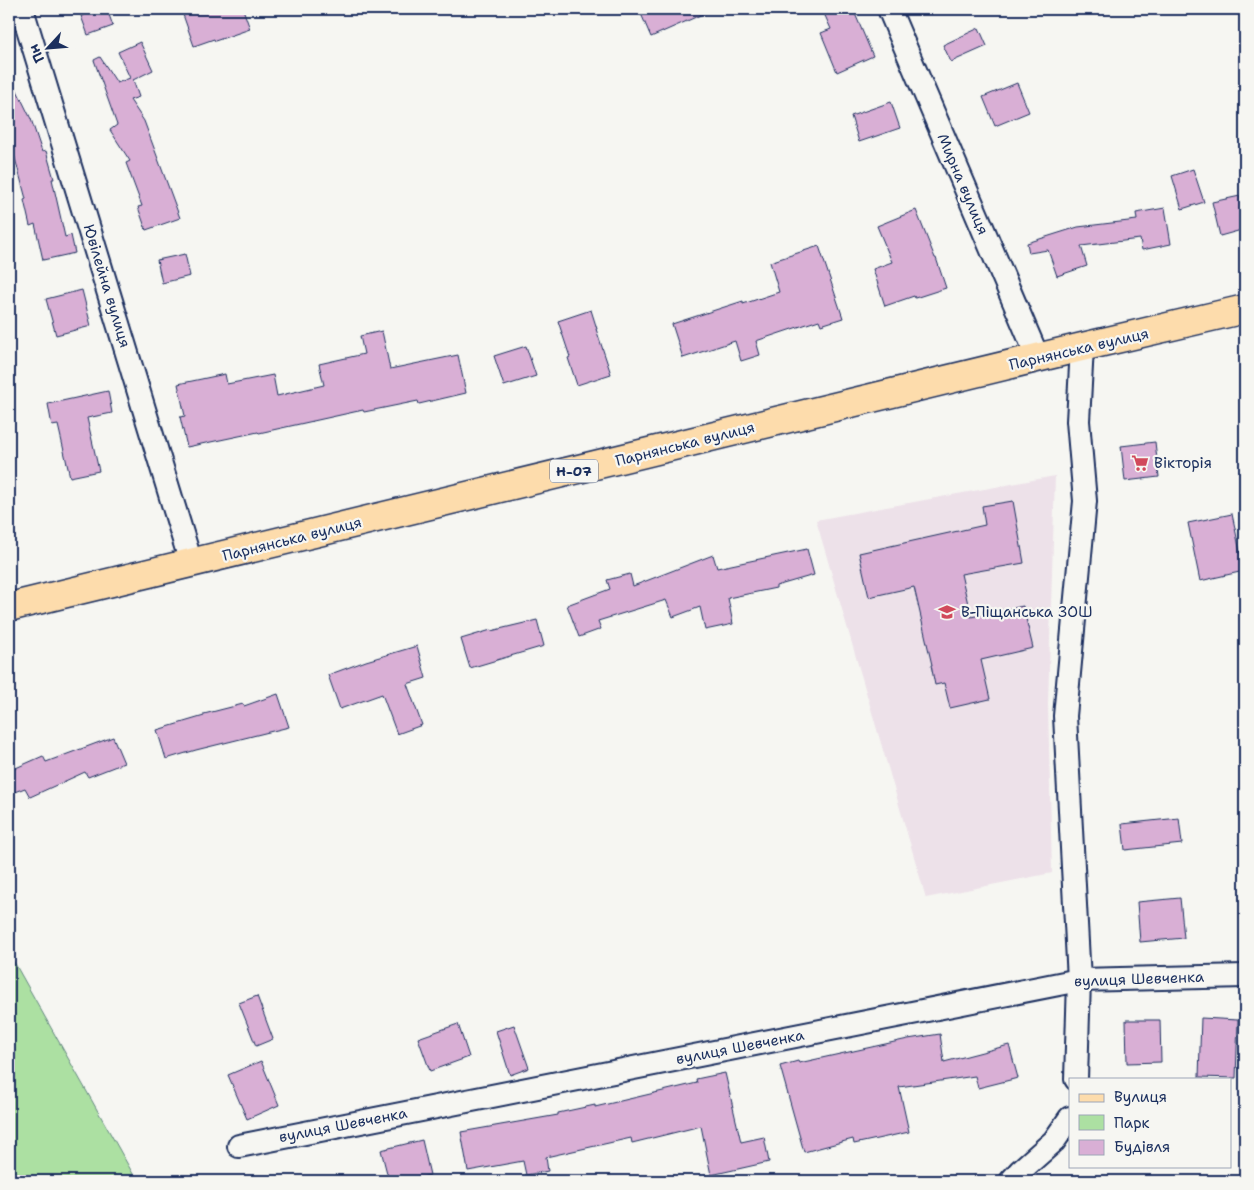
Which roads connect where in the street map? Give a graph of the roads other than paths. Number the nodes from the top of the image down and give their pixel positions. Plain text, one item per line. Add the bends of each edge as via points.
1 (22, 9) edge
2 (889, 9) edge
3 (1245, 309) edge
4 (1082, 347) junction
5 (1038, 358) junction
6 (192, 563) junction
7 (9, 607) edge
8 (1245, 976) edge
9 (1079, 980) junction
10 (1076, 1078) edge
11 (1069, 1119) edge
12 (239, 1146) dead end
13 (1011, 1181) edge

1 - 6 street, Ювілейна вулиця
2 - 5 street, Мирна вулиця
3 - 4 main road, Парнянська вулиця / Н-07
4 - 5 main road, Парнянська вулиця / Н-07
4 - 9 street via 1078,421 1085,501 1065,716
5 - 6 main road, Парнянська вулиця / Н-07
6 - 7 main road, Парнянська вулиця / Н-07
8 - 9 street, вулиця Шевченка
9 - 10 street
9 - 12 street, вулиця Шевченка
11 - 13 street via 1054,1141

